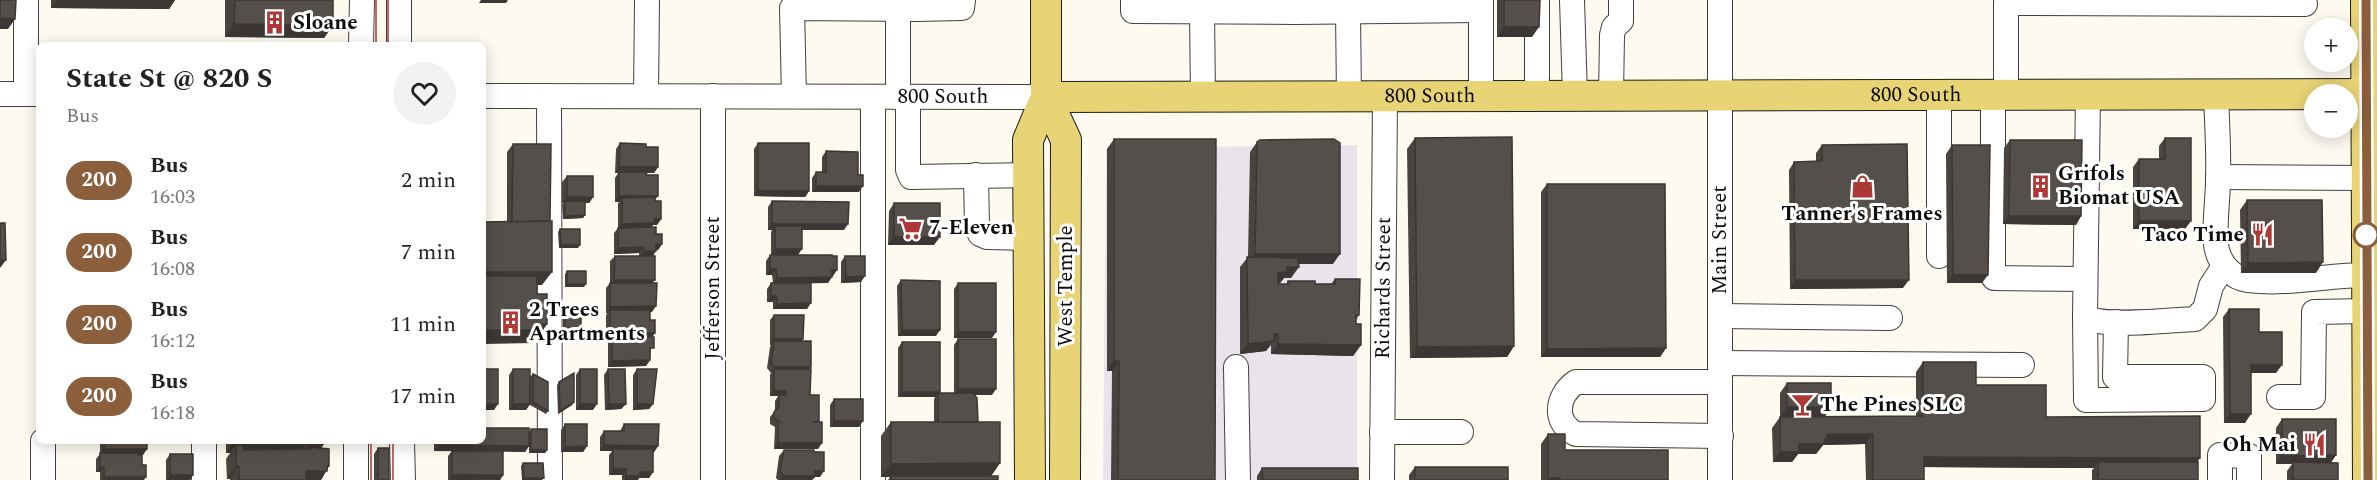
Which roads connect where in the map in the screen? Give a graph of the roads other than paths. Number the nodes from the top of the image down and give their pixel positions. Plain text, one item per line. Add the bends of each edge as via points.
1 (26, 0) edge
2 (362, 0) edge
3 (399, 0) edge
4 (647, 0) edge
5 (963, 0) edge
6 (1046, 0) edge
7 (1133, 0) edge
8 (1537, 0) edge
9 (1572, 0) edge
10 (1621, 0) edge
11 (1720, 0) edge
12 (2366, 0) edge
13 (2305, 4) dead end
14 (1481, 5) edge
15 (910, 6) edge
16 (1202, 11) junction
17 (1348, 12) junction
18 (361, 42) edge
19 (399, 42) edge
20 (0, 94) edge
21 (33, 94) edge
22 (1939, 94) junction
23 (1999, 94) junction
24 (2088, 94) junction
25 (2216, 94) junction
26 (2371, 94) edge
27 (1720, 95) junction
28 (486, 96) edge
29 (549, 96) junction
30 (646, 96) junction
31 (713, 96) junction
32 (794, 96) junction
33 (1481, 96) junction
34 (1537, 96) junction
35 (1575, 96) junction
36 (1611, 96) junction
37 (873, 97) junction
38 (903, 97) junction
39 (1046, 97) junction
40 (1349, 97) junction
41 (1385, 97) junction
42 (1203, 98) junction
43 (1028, 175) junction
44 (976, 176) junction
45 (2218, 177) junction
46 (2366, 178) junction
47 (1029, 238) junction
48 (1939, 256) dead end
49 (2220, 257) junction
50 (2367, 275) junction
51 (2085, 279) junction
52 (2367, 311) junction
53 (1720, 316) junction
54 (2085, 317) junction
55 (1890, 318) dead end
56 (2116, 322) junction
57 (2022, 365) dead end
58 (1236, 367) dead end
59 (1720, 372) junction
60 (2279, 397) dead end
61 (1382, 432) junction
62 (1461, 432) dead end
63 (1720, 436) junction
64 (43, 444) edge
65 (204, 444) edge
66 (356, 444) edge
67 (402, 444) edge
68 (43, 480) edge
69 (204, 480) edge
70 (356, 480) edge
71 (403, 480) edge
72 (550, 480) edge
73 (713, 480) edge
74 (873, 480) edge
75 (1030, 480) edge
76 (1065, 480) edge
77 (1238, 480) edge
78 (1382, 480) edge
79 (1720, 480) edge
80 (2220, 480) edge
81 (2249, 480) edge
82 (2368, 480) edge

1 - 21 street
2 - 18 street
3 - 19 street
4 - 30 street
5 - 15 street via 962,8
6 - 39 main road, West Temple
7 - 16 street via 1133,10
8 - 34 street
9 - 35 street
10 - 36 street via 1621,21 1612,35
11 - 27 street, Main Street
12 - 26 main road
13 - 23 street via 2006,3
14 - 17 street
14 - 33 street
15 - 32 street via 792,8
15 - 38 street
16 - 17 street
16 - 42 street
17 - 40 street
20 - 21 street
22 - 23 main road, 800 South
22 - 27 main road, 800 South
22 - 48 street
23 - 24 main road, 800 South
23 - 51 street via 1994,278
24 - 25 main road, 800 South
24 - 51 street
25 - 26 main road, 800 South
25 - 45 street
26 - 46 main road
27 - 36 main road, 800 South
27 - 53 street, Main Street
28 - 29 street, 800 South
29 - 30 street, 800 South
29 - 72 street
30 - 31 street, 800 South
31 - 32 street, 800 South
31 - 73 street, Jefferson Street
32 - 37 street, 800 South
33 - 34 main road, 800 South
33 - 41 main road, 800 South
34 - 35 main road, 800 South
35 - 36 main road, 800 South
37 - 38 street, 800 South
37 - 74 street
38 - 39 street, 800 South
38 - 44 street via 911,177
39 - 42 main road, 800 South
39 - 43 main road, West Temple via 1028,140
39 - 76 main road, West Temple via 1066,140
40 - 41 main road, 800 South
40 - 42 main road, 800 South
41 - 61 street, Richards Street
43 - 44 street
43 - 47 main road, West Temple
44 - 47 street via 980,234
45 - 46 street
45 - 49 street
46 - 50 main road
47 - 75 main road, West Temple
49 - 50 street via 2235,276 2256,280
49 - 56 street via 2205,309 2195,319
50 - 52 main road
51 - 54 street
52 - 60 street via 2314,312 2313,397
52 - 82 main road
53 - 55 street
53 - 59 street, Main Street
54 - 56 street via 2093,322
54 - 56 street via 2086,400 2203,399 2203,377 2115,377
57 - 59 street
58 - 77 street
59 - 63 street, Main Street
59 - 63 street via 1576,382 1566,389 1561,421 1576,434
61 - 62 street
61 - 78 street, Richards Street
63 - 79 street, Main Street
64 - 68 street
65 - 69 street
66 - 70 street
67 - 71 street
80 - 81 street via 2220,455 2250,456

